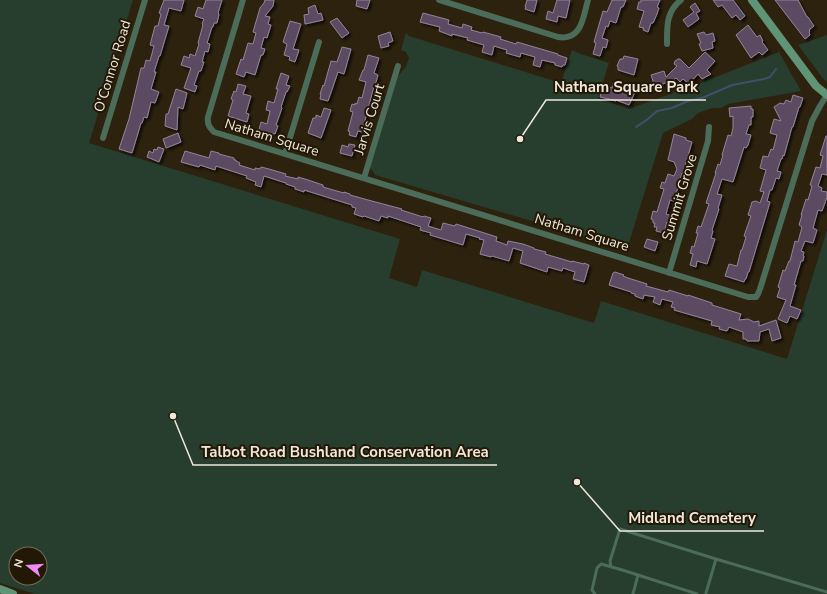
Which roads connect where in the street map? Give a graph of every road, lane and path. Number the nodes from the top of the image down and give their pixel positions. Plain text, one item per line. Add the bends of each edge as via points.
1 (145, 0) edge
2 (244, 0) edge
3 (439, 0) edge
4 (588, 0) edge
5 (681, 0) edge
6 (752, 0) edge
7 (319, 42) dead end
8 (668, 44) dead end
9 (398, 66) dead end
10 (827, 95) edge
11 (709, 127) dead end
12 (103, 138) dead end
13 (285, 154) junction
14 (364, 178) junction
15 (668, 273) junction
16 (716, 559) junction
17 (611, 567) junction
18 (638, 576) junction
19 (0, 589) edge
20 (827, 592) edge
21 (13, 594) edge
22 (595, 594) edge
23 (633, 594) edge
24 (697, 594) edge
25 (705, 594) edge

1 - 12 street, O'Connor Road
2 - 13 street, Natham Square via 208,117 208,126 218,134
3 - 4 street via 565,38 577,32
5 - 8 street via 669,18
6 - 10 street, Natham Square via 816,86
7 - 13 street
9 - 14 street, Jarvis Court
10 - 15 street, Natham Square via 812,120 758,294 748,297
11 - 15 street, Summit Grove via 708,141
13 - 14 street, Natham Square
14 - 15 street, Natham Square
16 - 17 lane via 620,529 610,561
16 - 20 lane
16 - 25 lane
17 - 18 lane
17 - 22 lane via 601,564 597,568 592,590
18 - 23 lane
18 - 24 lane
19 - 21 street

